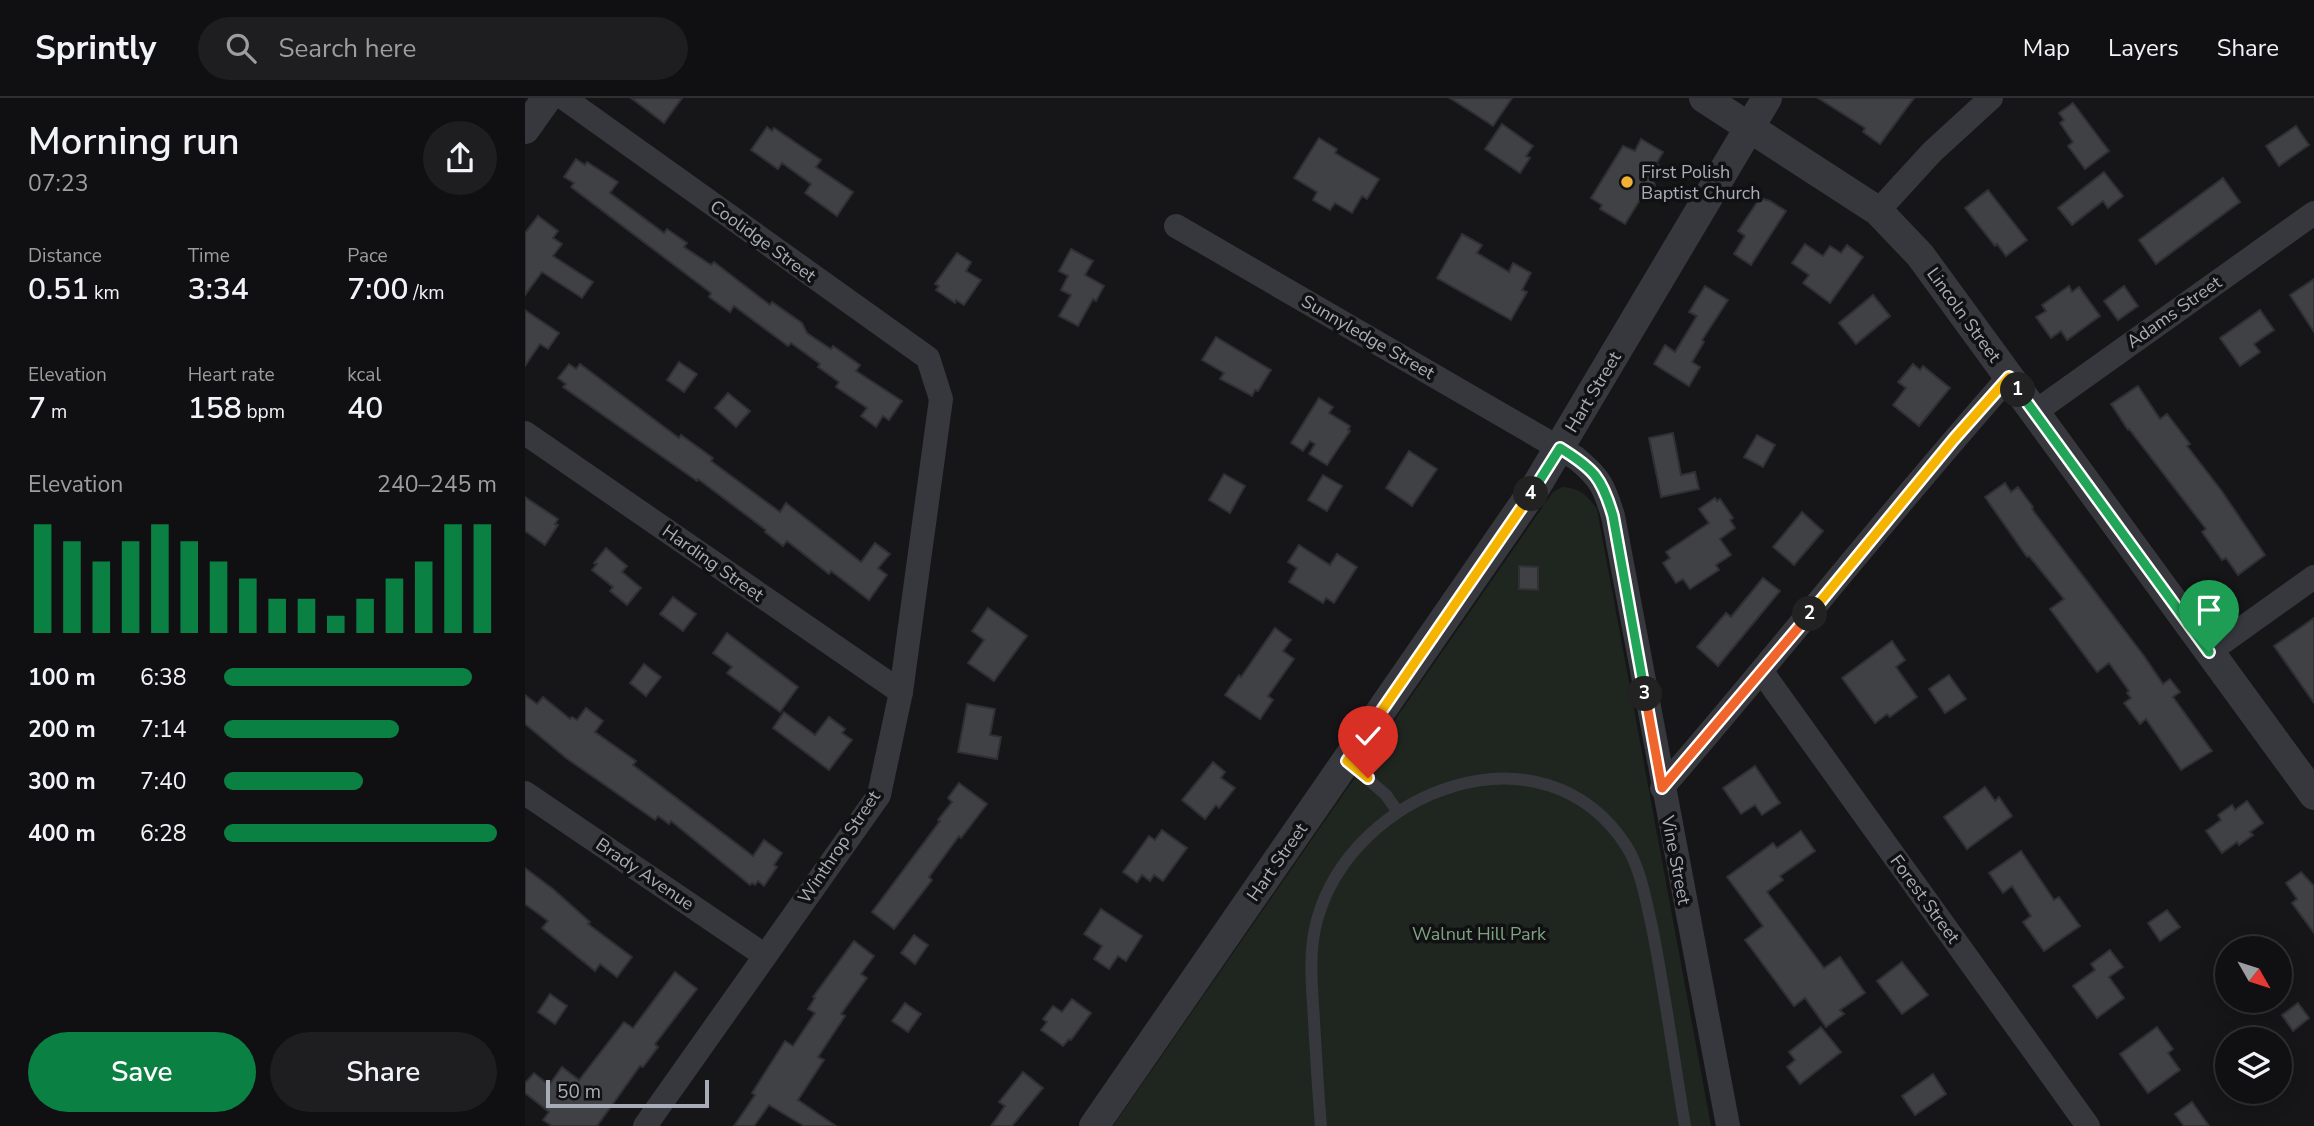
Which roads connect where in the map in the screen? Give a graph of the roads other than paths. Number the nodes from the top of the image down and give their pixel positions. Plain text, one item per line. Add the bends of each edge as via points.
1 (547, 98) edge
2 (564, 98) edge
3 (1704, 98) edge
4 (1767, 98) edge
5 (1991, 98) edge
6 (1750, 127) junction
7 (525, 129) edge
8 (1878, 211) junction
9 (2314, 213) edge
10 (1176, 226) dead end
11 (2009, 377) junction
12 (941, 398) joint
13 (2035, 412) junction
14 (525, 433) edge
15 (1560, 448) junction
16 (2314, 577) edge
17 (2209, 652) junction
18 (1762, 672) junction
19 (901, 692) junction
20 (1347, 761) junction
21 (1662, 788) junction
22 (525, 793) edge
23 (2314, 795) edge
24 (1398, 812) junction
25 (764, 955) junction
26 (645, 1126) edge
27 (1094, 1126) edge
28 (1321, 1126) edge
29 (1685, 1126) edge
30 (1728, 1126) edge
31 (2088, 1126) edge

1 - 7 street
2 - 12 street, Coolidge Street via 928,358
3 - 6 street, Lincoln Street
4 - 6 street, Hart Street
5 - 8 street via 1932,152
6 - 8 street, Lincoln Street
6 - 15 street, Hart Street
8 - 11 street, Lincoln Street via 1920,255
9 - 13 street, Adams Street
10 - 15 street, Sunnyledge Street
11 - 13 street, Lincoln Street
11 - 18 street
12 - 19 street, Winthrop Street
13 - 17 street, Lincoln Street
14 - 19 street, Harding Street
15 - 20 street, Hart Street
15 - 21 street, Vine Street via 1593,472 1605,489
16 - 17 street
17 - 23 street, Lincoln Street
18 - 21 street
18 - 31 street, Forest Street
19 - 25 street, Winthrop Street via 879,795
20 - 24 lane via 1387,795
20 - 27 street, Hart Street
21 - 30 street, Vine Street
22 - 25 street, Brady Avenue
24 - 28 lane via 1355,850 1334,881 1317,920 1312,987
24 - 29 lane via 1455,786 1508,778 1534,780 1567,791 1609,824 1632,856 1645,899
25 - 26 street, Winthrop Street

